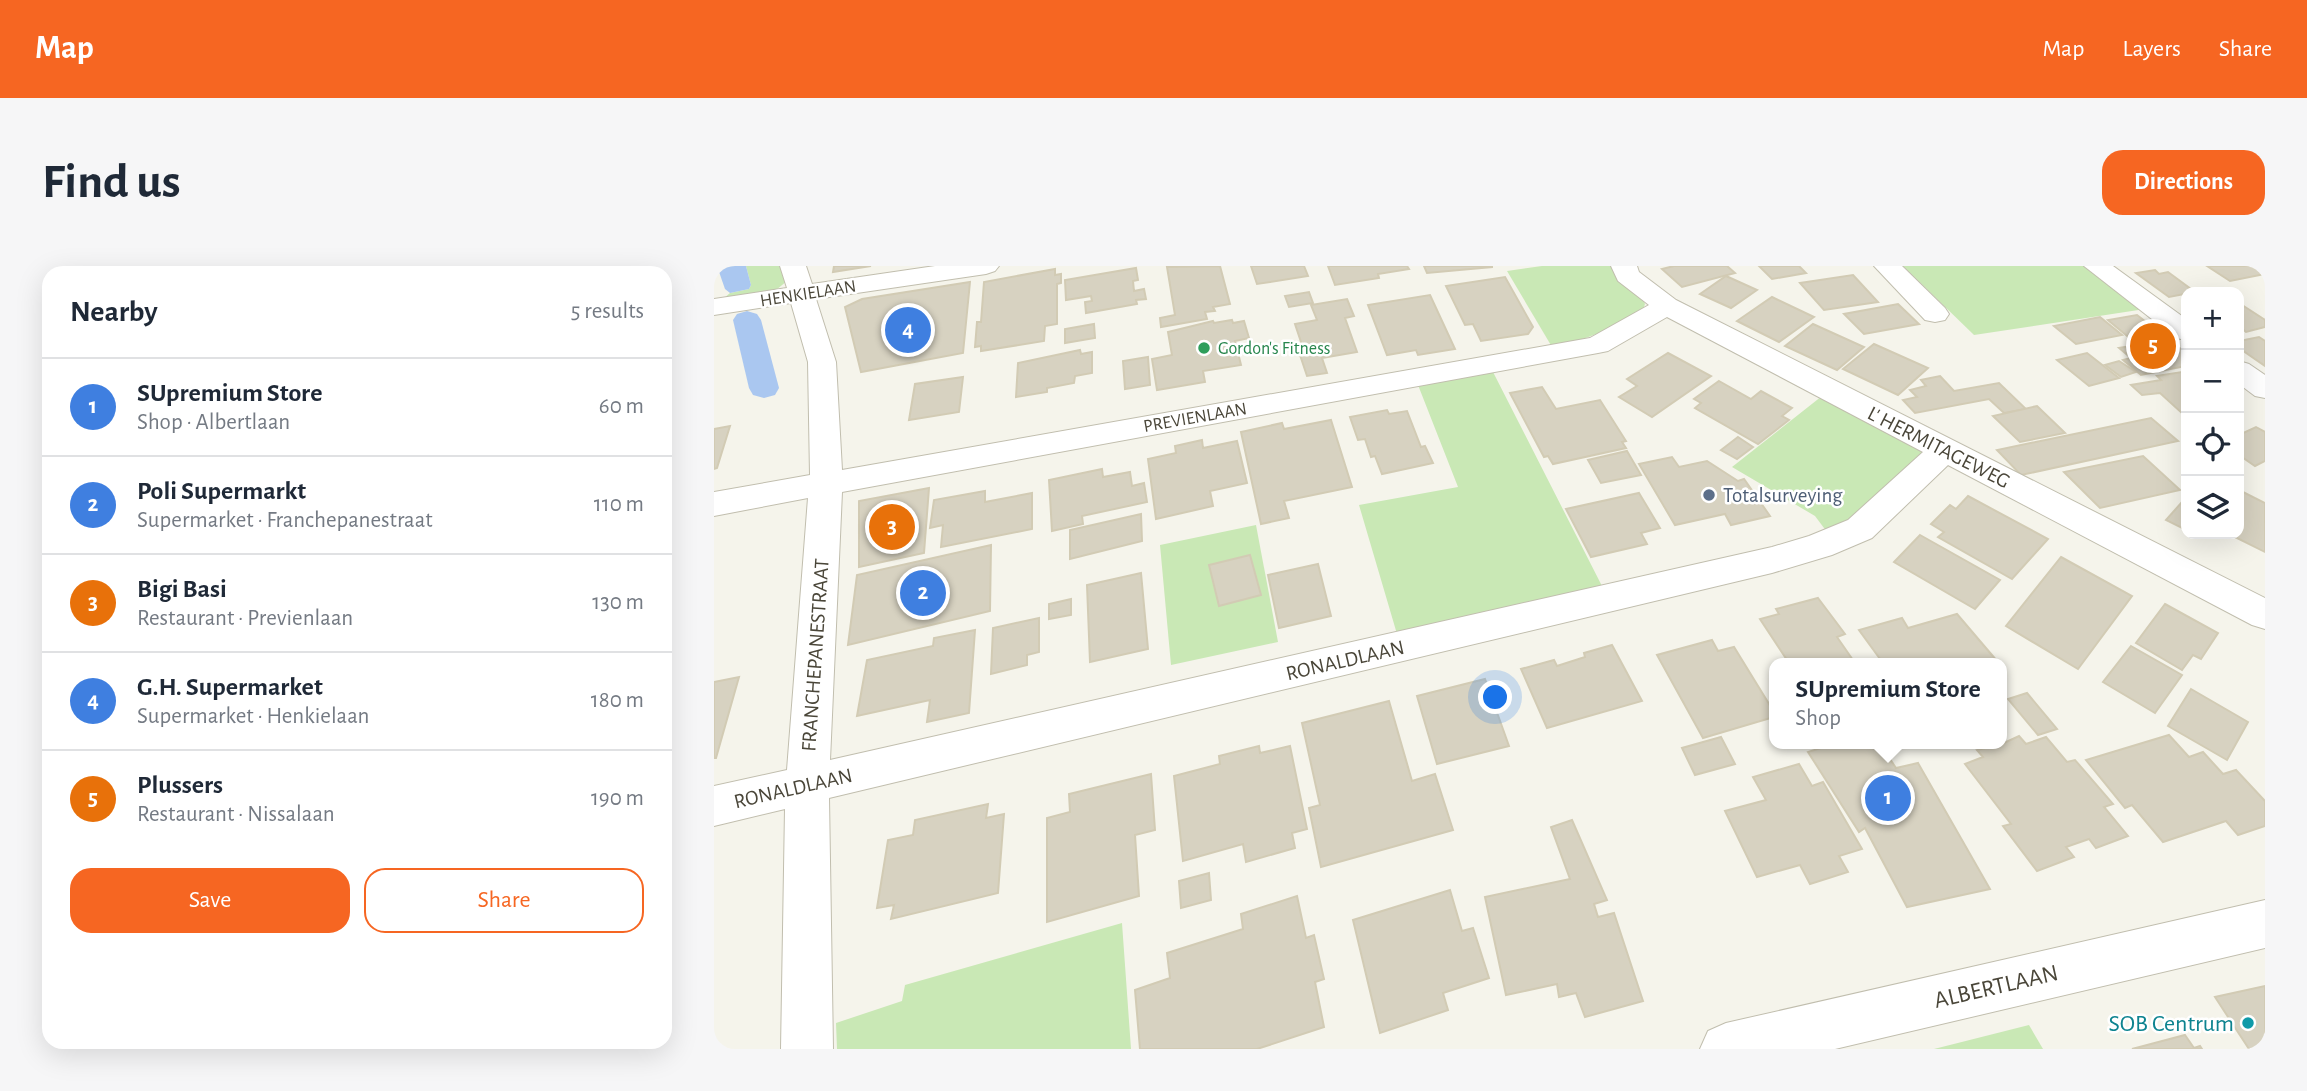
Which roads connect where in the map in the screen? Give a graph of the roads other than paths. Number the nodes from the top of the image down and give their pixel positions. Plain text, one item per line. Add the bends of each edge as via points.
1 (986, 266) edge
2 (1624, 266) edge
3 (1887, 266) edge
4 (2097, 266) edge
5 (798, 280) edge
6 (1667, 306) junction
7 (714, 307) edge
8 (1935, 314) dead end
9 (2181, 328) edge
10 (2244, 374) edge
11 (2265, 389) edge
12 (1945, 450) junction
13 (826, 483) junction
14 (714, 504) edge
15 (2265, 615) edge
16 (807, 785) junction
17 (714, 806) edge
18 (2265, 924) edge
19 (807, 1049) edge
20 (1726, 1049) edge

1 - 5 street, HENKIELAAN
2 - 6 street, L' HERMITAGEWEG via 1627,276
3 - 8 street
4 - 9 street
5 - 7 street, HENKIELAAN
5 - 13 street, FRANCHEPANESTRAAT via 822,362
6 - 12 street, L' HERMITAGEWEG
6 - 13 street, PREVIENLAAN via 1598,345
10 - 11 street
12 - 15 street, L' HERMITAGEWEG
12 - 16 street, RONALDLAAN via 1860,529 1796,553
13 - 14 street, PREVIENLAAN
13 - 16 street, FRANCHEPANESTRAAT
16 - 17 street, RONALDLAAN
16 - 19 street, FRANCHEPANESTRAAT
18 - 20 street, ALBERTLAAN

